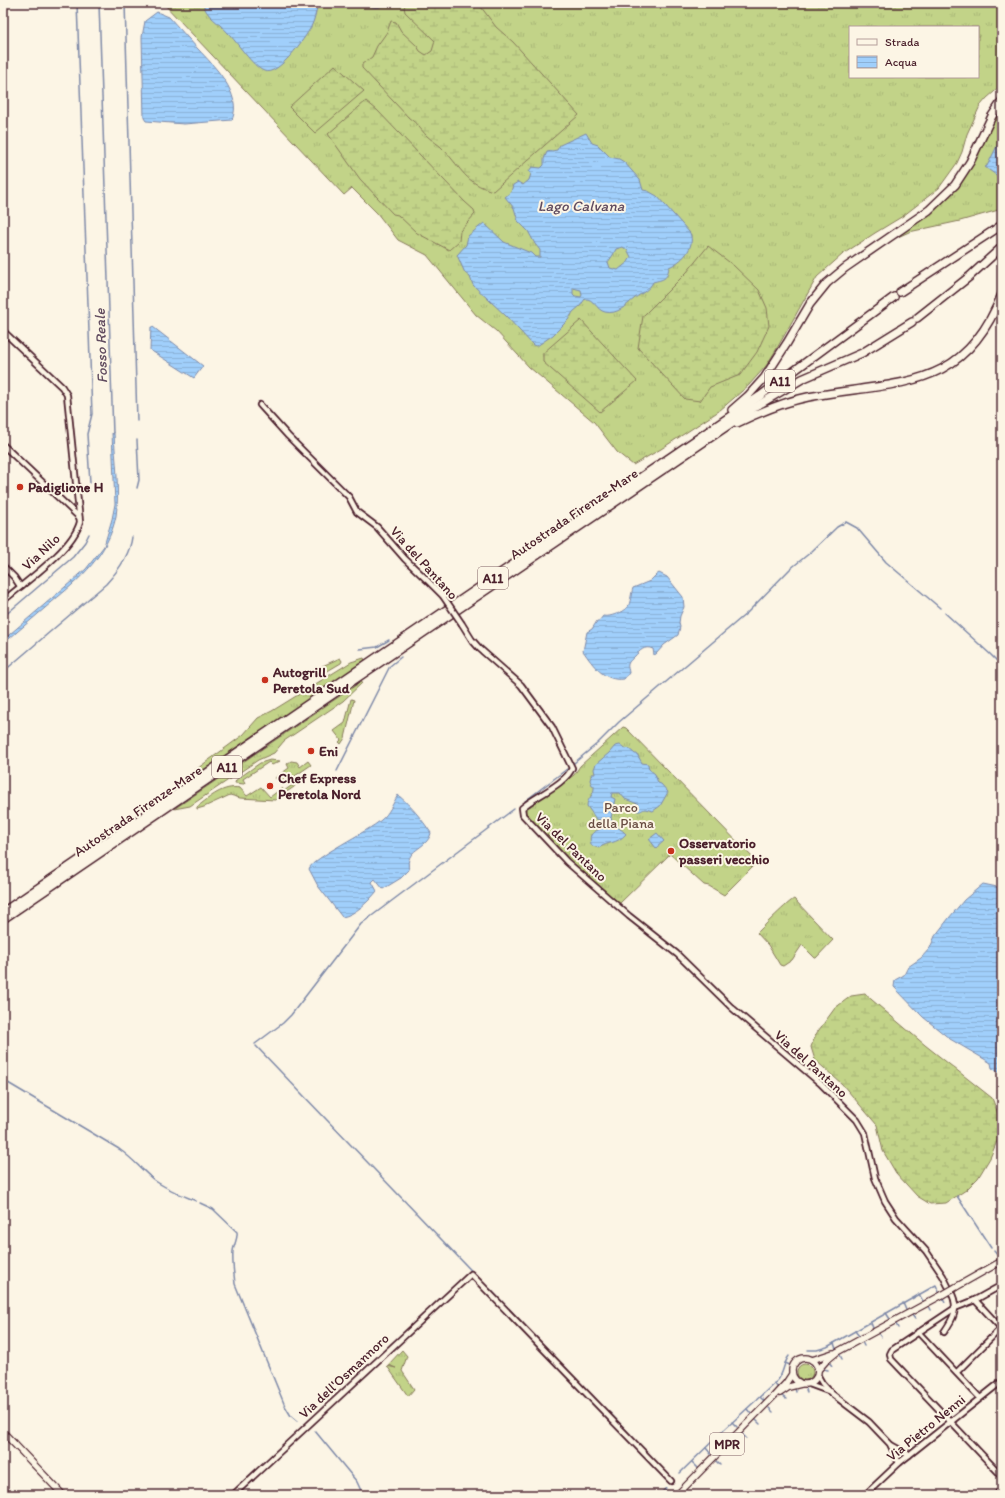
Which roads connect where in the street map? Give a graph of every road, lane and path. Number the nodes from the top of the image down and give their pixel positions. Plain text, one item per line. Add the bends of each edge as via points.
1 (1002, 101) edge
2 (1002, 224) edge
3 (1002, 247) edge
4 (1002, 294) edge
5 (3, 331) edge
6 (260, 405) dead end
7 (716, 434) junction
8 (3, 445) edge
9 (663, 462) junction
10 (79, 517) junction
11 (3, 566) edge
12 (20, 586) junction
13 (3, 601) edge
14 (3, 912) edge
15 (3, 919) edge
16 (1002, 1261) edge
17 (1002, 1285) edge
18 (948, 1286) dead end
19 (952, 1294) dead end
20 (975, 1300) junction
21 (955, 1308) junction
22 (1002, 1329) edge
23 (918, 1332) junction
24 (944, 1332) dead end
25 (837, 1352) junction
26 (812, 1360) junction
27 (957, 1372) junction
28 (818, 1373) junction
29 (792, 1374) junction
30 (1002, 1381) edge
31 (800, 1384) junction
32 (809, 1384) junction
33 (831, 1393) junction
34 (774, 1396) junction
35 (980, 1398) junction
36 (950, 1422) junction
37 (3, 1432) edge
38 (890, 1444) junction
39 (909, 1455) junction
40 (899, 1463) junction
41 (1002, 1476) edge
42 (670, 1481) dead end
43 (1002, 1489) edge
44 (63, 1495) edge
45 (233, 1495) edge
46 (677, 1495) edge
47 (865, 1495) edge
48 (996, 1495) edge

1 - 9 highway via 963,174 946,195 929,210 826,283 810,304 776,362 753,392
2 - 9 highway, Autostrada Firenze-Mare / A11 via 897,294 760,396
3 - 7 highway, Autostrada Firenze-Mare / A11 via 970,277 915,320 862,353 796,382
4 - 7 highway via 983,333 964,354 942,370 904,383 790,401
5 - 10 street via 62,387 67,395
6 - 18 street, Via del Pantano, bridge via 349,497 357,512 377,527 443,596 472,640 521,686 552,727 572,768 562,780 522,808 523,815 568,862 677,954 731,1007 820,1083 857,1120 865,1133 875,1178 885,1201 896,1218 926,1251
7 - 15 highway, Autostrada Firenze-Mare / A11
8 - 10 street
9 - 14 highway, Autostrada Firenze-Mare / A11
10 - 12 street, Via Nilo via 79,525 68,544
11 - 12 street
12 - 13 street, Via Nilo
16 - 25 main road, bridge
17 - 20 street
19 - 21 street
20 - 21 street
20 - 22 street
21 - 23 street
21 - 24 street via 952,1320
22 - 27 street
23 - 27 street
23 - 36 street via 892,1350 891,1359
25 - 26 main road
25 - 28 main road via 826,1361
26 - 28 main road via 817,1365
26 - 29 main road via 802,1358 796,1361 792,1367
27 - 35 street
28 - 32 main road
28 - 33 street via 822,1383
29 - 31 main road
29 - 34 main road, MPR
30 - 35 street, Via Pietro Nenni
31 - 32 main road
31 - 34 main road, MPR
32 - 33 street
33 - 38 street via 869,1422
34 - 46 main road, MPR
35 - 36 street, Via Pietro Nenni
36 - 39 street, Via Pietro Nenni
36 - 41 street
37 - 44 main road
38 - 39 street
38 - 40 street
39 - 40 street, Via Pietro Nenni
40 - 47 street, Via Pietro Nenni
42 - 45 street, Via dell'Osmannoro via 471,1274
43 - 48 street

